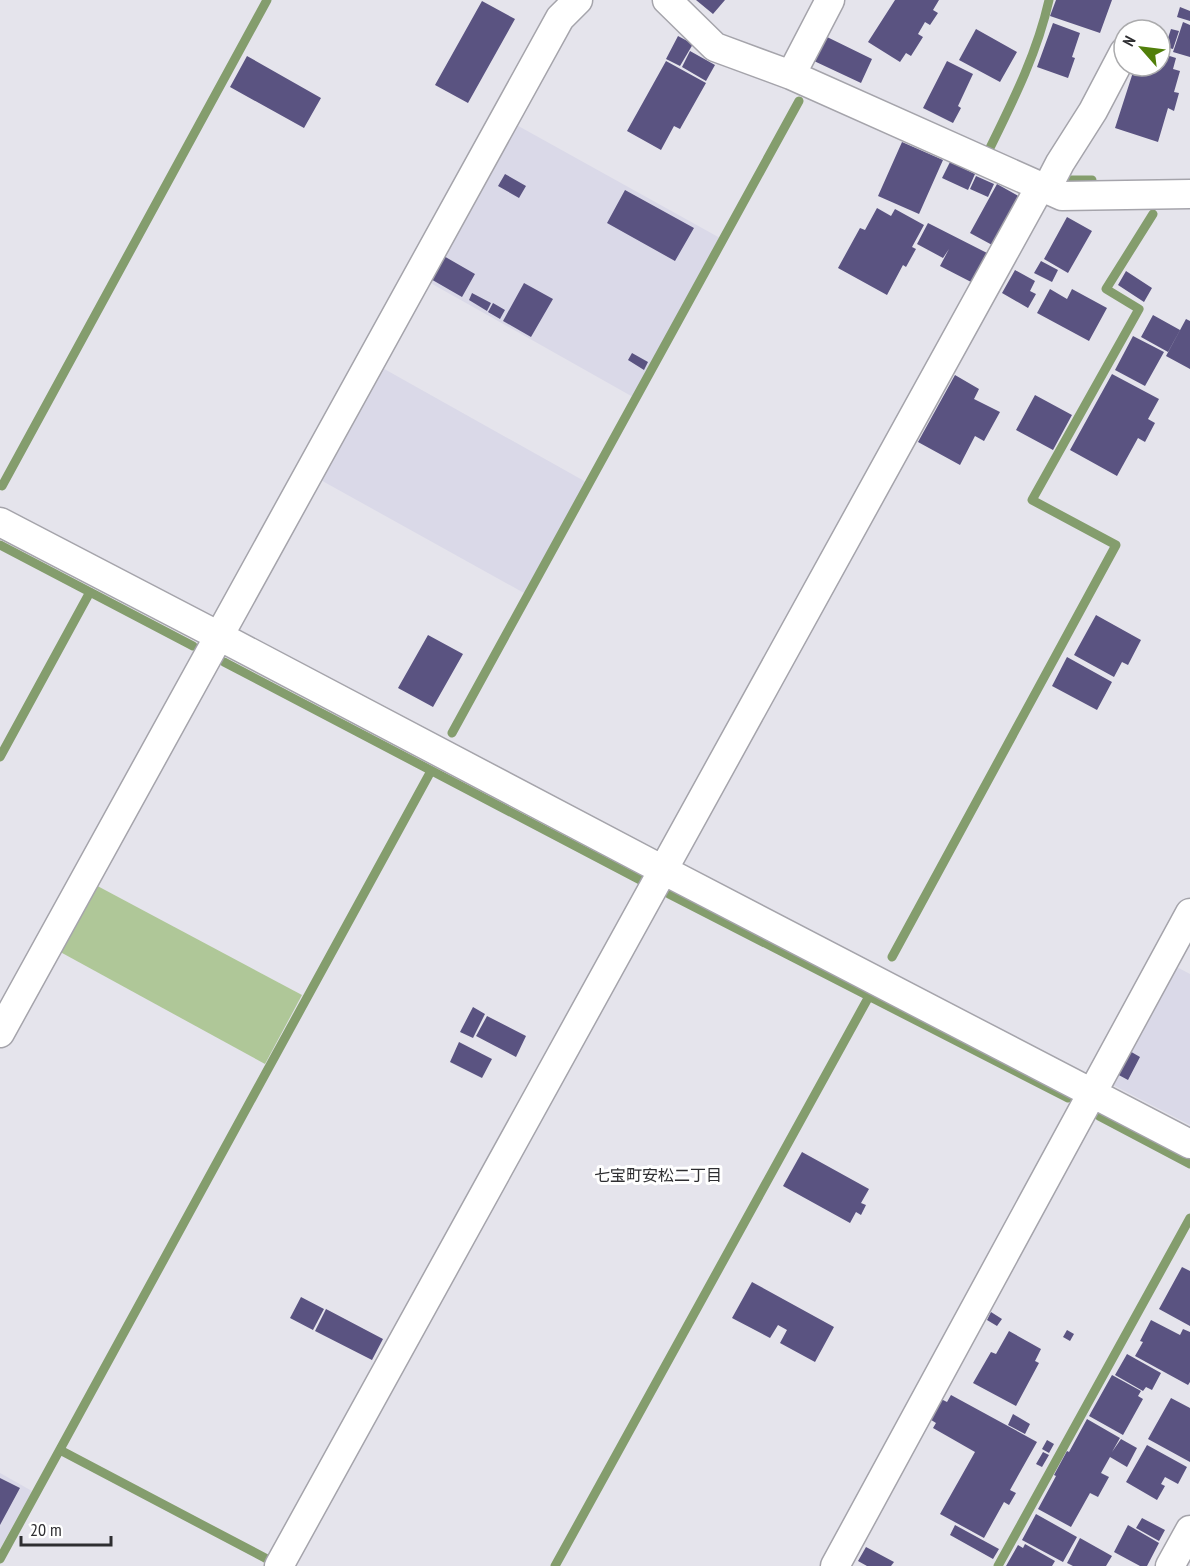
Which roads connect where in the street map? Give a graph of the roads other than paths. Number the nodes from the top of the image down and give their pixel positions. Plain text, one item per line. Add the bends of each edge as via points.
1 (578, 0) edge
2 (667, 0) edge
3 (830, 0) edge
4 (791, 75) junction
5 (1112, 75) edge
6 (1043, 188) junction
7 (1190, 194) edge
8 (0, 522) edge
9 (219, 636) junction
10 (663, 870) junction
11 (1190, 913) edge
12 (0, 1033) edge
13 (1092, 1093) junction
14 (1190, 1144) edge
15 (1190, 1530) edge
16 (279, 1566) edge
17 (835, 1566) edge
18 (1170, 1566) edge

1 - 9 street via 560,18
2 - 4 street via 715,47
3 - 4 street
4 - 6 street
5 - 6 street
6 - 7 street via 1062,196
6 - 10 street
8 - 9 street
9 - 10 street
9 - 12 street
10 - 13 street
10 - 16 street
11 - 13 street
13 - 14 street
13 - 17 street
15 - 18 street

